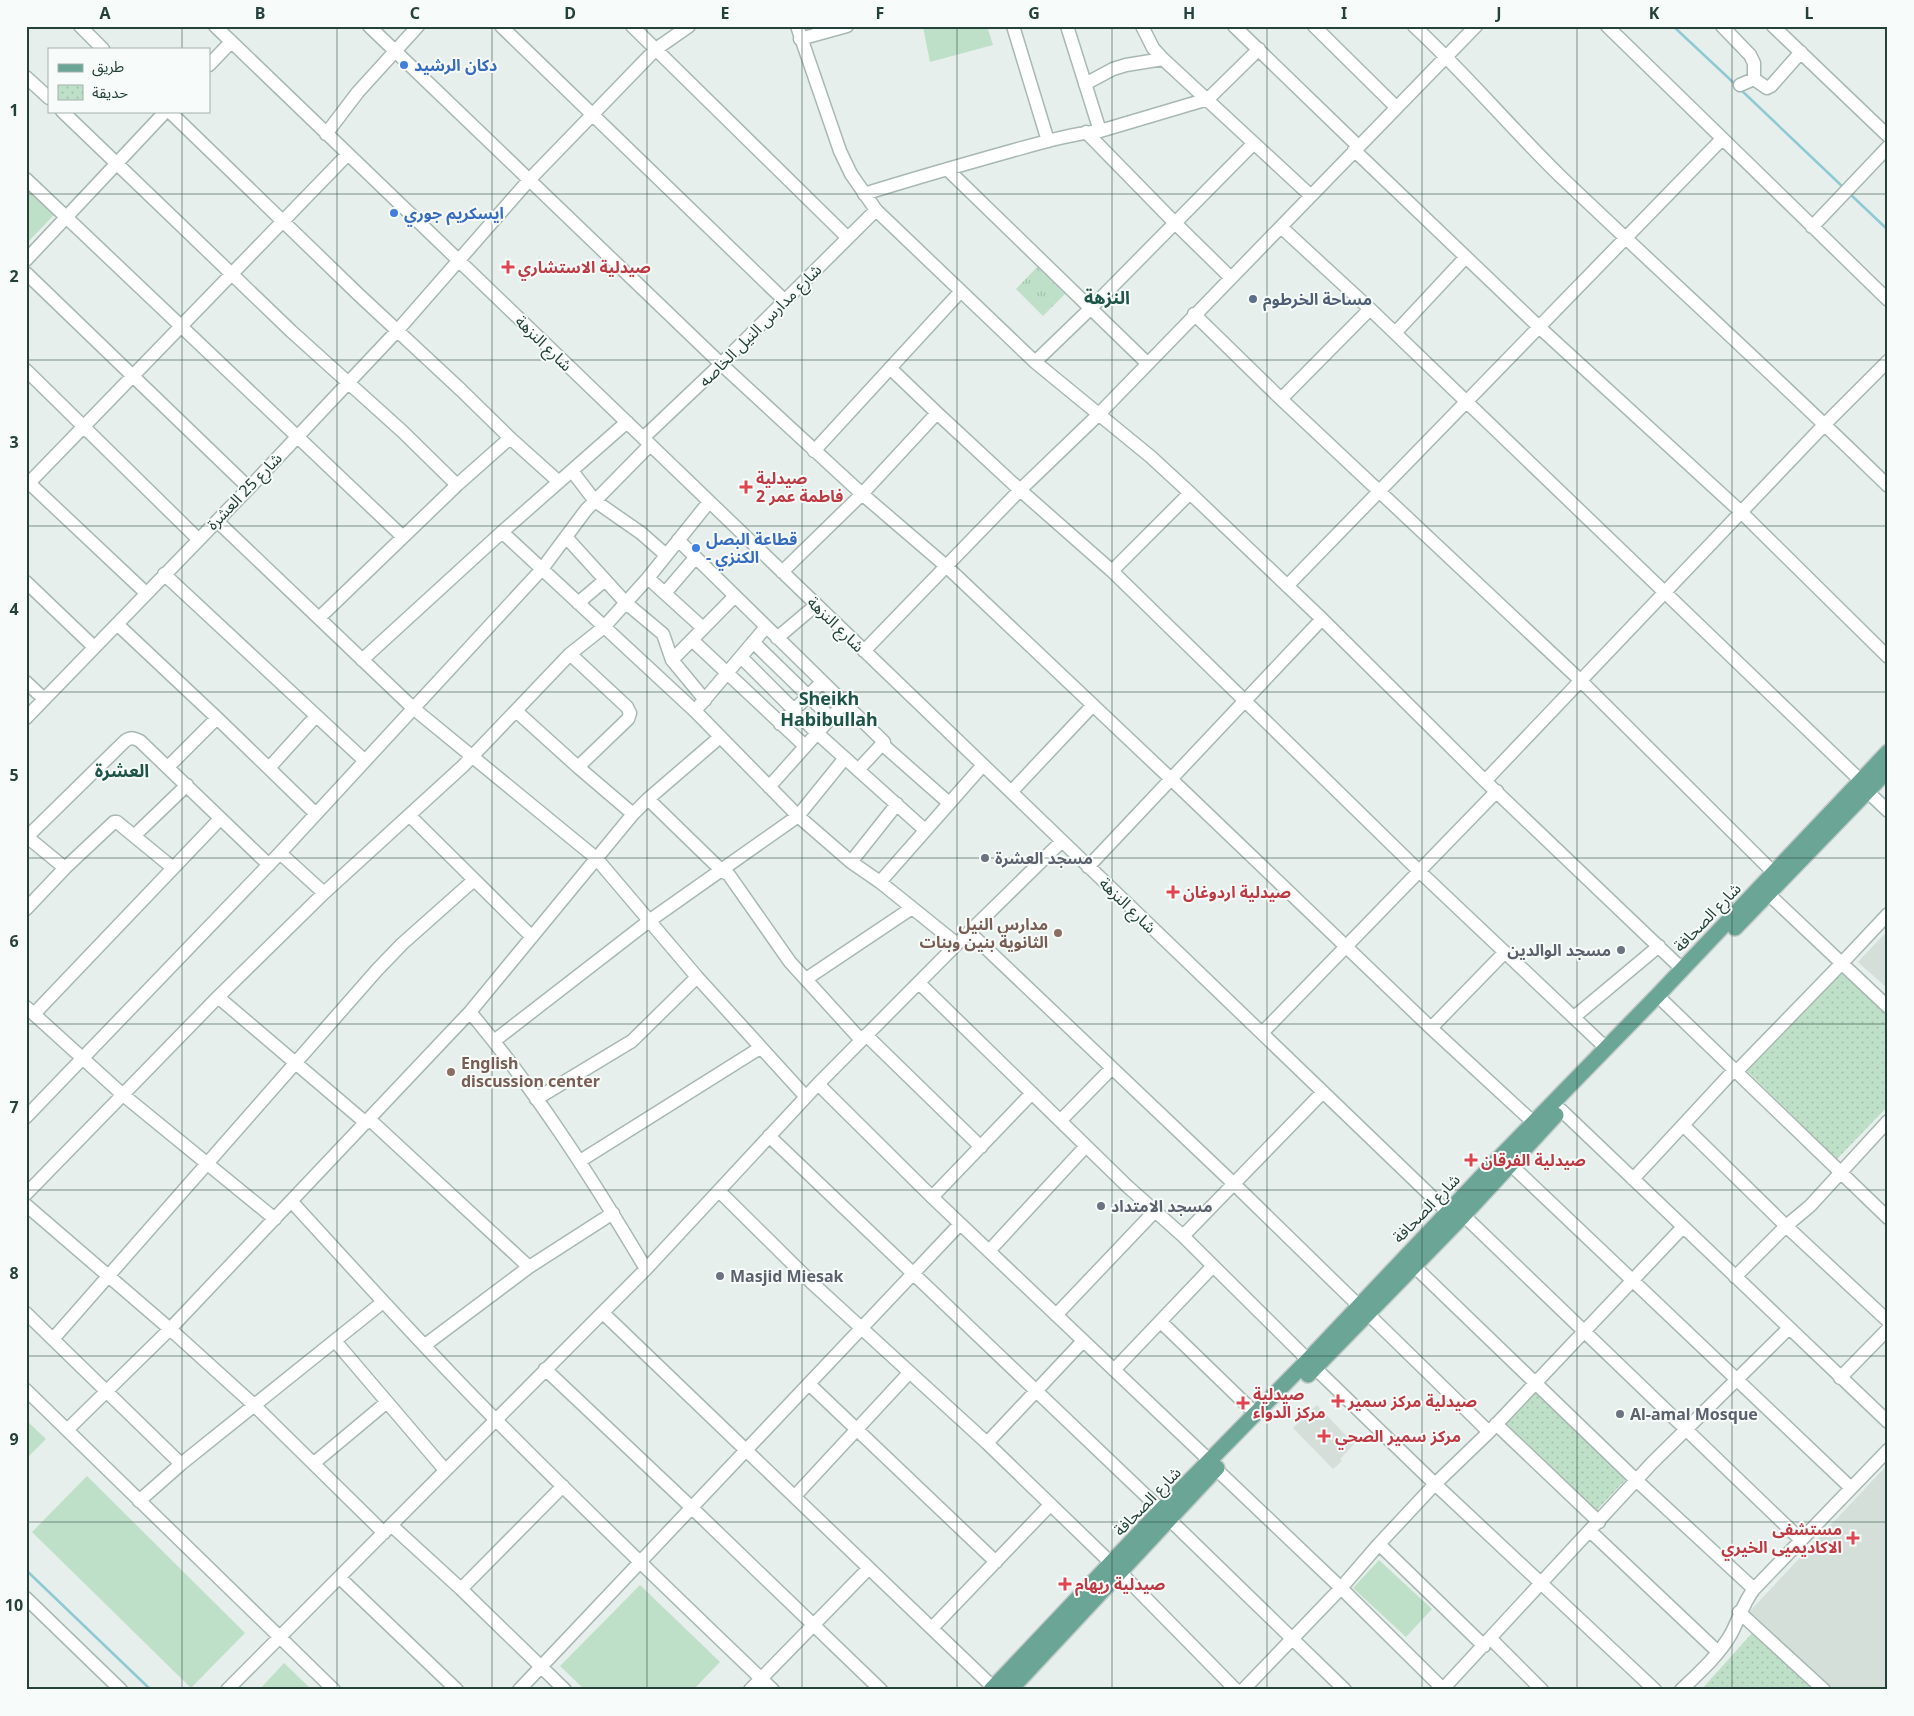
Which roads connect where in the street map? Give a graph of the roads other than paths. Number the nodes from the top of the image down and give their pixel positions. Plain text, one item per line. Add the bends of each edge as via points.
1 (80, 26) edge
2 (214, 26) edge
3 (369, 26) edge
4 (418, 26) edge
5 (500, 26) edge
6 (632, 26) edge
7 (689, 26) edge
8 (796, 26) edge
9 (847, 26) edge
10 (1013, 26) edge
11 (1067, 26) edge
12 (1142, 26) edge
13 (1234, 26) edge
14 (1314, 26) edge
15 (1414, 26) edge
16 (1476, 26) edge
17 (1607, 26) edge
18 (1722, 26) edge
19 (1773, 26) edge
20 (800, 39) junction
21 (231, 42) junction
22 (103, 48) edge
23 (656, 49) junction
24 (1259, 49) junction
25 (395, 50) junction
26 (1801, 52) junction
27 (1447, 56) junction
28 (1163, 59) junction
29 (210, 64) edge
30 (26, 77) edge
31 (1754, 79) junction
32 (1085, 84) junction
33 (1740, 85) dead end
34 (48, 97) edge
35 (1208, 99) junction
36 (1396, 107) junction
37 (63, 112) edge
38 (166, 112) edge
39 (168, 112) edge
40 (592, 116) junction
41 (1100, 131) junction
42 (1086, 132) junction
43 (326, 134) junction
44 (1888, 136) edge
45 (1722, 139) junction
46 (1048, 141) junction
47 (1254, 143) junction
48 (1888, 147) edge
49 (1356, 148) junction
50 (348, 154) junction
51 (116, 164) junction
52 (946, 169) junction
53 (26, 179) edge
54 (529, 180) junction
55 (864, 194) junction
56 (1311, 196) junction
57 (876, 210) junction
58 (67, 217) junction
59 (282, 221) junction
60 (1175, 223) junction
61 (1281, 227) junction
62 (1812, 227) junction
63 (848, 238) junction
64 (1626, 239) junction
65 (1466, 257) junction
66 (26, 260) edge
67 (458, 260) junction
68 (26, 273) edge
69 (232, 274) junction
70 (1231, 278) junction
71 (961, 291) junction
72 (784, 300) junction
73 (1888, 300) edge
74 (1090, 309) junction
75 (1370, 309) junction
76 (1194, 314) junction
77 (181, 325) junction
78 (1539, 327) junction
79 (397, 331) junction
80 (1395, 333) junction
81 (1888, 361) edge
82 (1036, 362) junction
83 (1147, 363) junction
84 (721, 364) junction
85 (890, 368) junction
86 (26, 370) edge
87 (131, 376) junction
88 (348, 382) junction
89 (1281, 399) junction
90 (1466, 403) junction
91 (937, 413) junction
92 (1098, 415) junction
93 (627, 422) junction
94 (1825, 424) junction
95 (84, 426) junction
96 (296, 436) junction
97 (510, 438) junction
98 (646, 441) junction
99 (814, 451) junction
100 (572, 471) junction
101 (559, 482) junction
102 (27, 483) edge
103 (457, 485) junction
104 (1888, 486) edge
105 (249, 488) junction
106 (1020, 490) junction
107 (1380, 491) junction
108 (1190, 493) junction
109 (862, 494) junction
110 (595, 500) junction
111 (710, 502) junction
112 (1741, 512) junction
113 (217, 520) junction
114 (502, 532) junction
115 (403, 537) junction
116 (566, 537) junction
117 (198, 539) junction
118 (678, 540) junction
119 (666, 555) junction
120 (695, 558) junction
121 (946, 566) junction
122 (542, 569) junction
123 (1112, 571) junction
124 (782, 572) junction
125 (164, 574) junction
126 (648, 578) junction
127 (605, 580) junction
128 (26, 582) edge
129 (1287, 586) junction
130 (1665, 592) junction
131 (146, 593) junction
132 (664, 593) junction
133 (735, 596) junction
134 (578, 602) junction
135 (626, 603) junction
136 (816, 605) junction
137 (319, 618) junction
138 (1322, 619) junction
139 (117, 624) junction
140 (604, 627) junction
141 (766, 627) junction
142 (703, 628) junction
143 (777, 638) junction
144 (692, 640) junction
145 (753, 642) junction
146 (94, 648) junction
147 (864, 651) junction
148 (570, 654) junction
149 (741, 657) junction
150 (1888, 657) edge
151 (362, 660) junction
152 (672, 660) junction
153 (728, 672) junction
154 (1580, 680) junction
155 (26, 682) edge
156 (822, 682) junction
157 (808, 696) junction
158 (44, 699) junction
159 (705, 700) junction
160 (1244, 701) junction
161 (844, 703) junction
162 (1093, 705) junction
163 (413, 708) junction
164 (794, 710) junction
165 (516, 711) junction
166 (695, 711) junction
167 (316, 716) junction
168 (26, 718) edge
169 (217, 718) junction
170 (831, 718) junction
171 (780, 724) junction
172 (816, 733) junction
173 (720, 737) junction
174 (882, 744) junction
175 (805, 746) junction
176 (1888, 752) edge
177 (472, 757) junction
178 (845, 758) junction
179 (365, 761) junction
180 (983, 765) junction
181 (168, 767) junction
182 (578, 767) junction
183 (269, 768) junction
184 (858, 770) junction
185 (1888, 770) edge
186 (1171, 779) junction
187 (1485, 781) junction
188 (187, 786) junction
189 (1864, 786) junction
190 (769, 787) junction
191 (1497, 791) junction
192 (1011, 792) junction
193 (648, 798) junction
194 (897, 804) junction
195 (949, 804) junction
196 (1888, 811) edge
197 (316, 814) junction
198 (634, 814) junction
199 (410, 816) junction
200 (798, 816) junction
201 (220, 819) junction
202 (925, 830) junction
203 (135, 835) junction
204 (27, 837) edge
205 (1062, 841) junction
206 (280, 853) junction
207 (596, 858) junction
208 (851, 862) junction
209 (269, 865) junction
210 (1088, 867) junction
211 (65, 868) junction
212 (173, 868) junction
213 (721, 870) junction
214 (1419, 871) junction
215 (1777, 876) junction
216 (474, 880) junction
217 (880, 882) junction
218 (1764, 890) junction
219 (324, 893) junction
220 (912, 908) junction
221 (26, 909) edge
222 (1888, 914) edge
223 (649, 921) junction
224 (969, 932) junction
225 (532, 936) junction
226 (957, 944) junction
227 (1346, 946) junction
228 (1659, 946) junction
229 (1505, 952) junction
230 (1842, 963) junction
231 (1682, 969) junction
232 (697, 977) junction
233 (806, 979) junction
234 (919, 983) junction
235 (218, 997) junction
236 (1664, 1002) junction
237 (1888, 1007) edge
238 (30, 1011) edge
239 (470, 1012) junction
240 (1574, 1017) junction
241 (1431, 1028) junction
242 (1262, 1033) junction
243 (863, 1037) junction
244 (494, 1041) junction
245 (760, 1048) junction
246 (1606, 1048) junction
247 (83, 1060) junction
248 (297, 1063) junction
249 (1112, 1068) junction
250 (1736, 1070) junction
251 (818, 1084) junction
252 (1323, 1092) junction
253 (1032, 1093) junction
254 (122, 1094) junction
255 (806, 1097) junction
256 (536, 1099) junction
257 (29, 1108) edge
258 (1561, 1110) junction
259 (1061, 1120) junction
260 (367, 1121) junction
261 (1888, 1121) edge
262 (1534, 1123) junction
263 (1683, 1125) junction
264 (769, 1136) junction
265 (981, 1146) junction
266 (1086, 1146) junction
267 (580, 1161) junction
268 (207, 1162) junction
269 (1510, 1164) junction
270 (1840, 1172) junction
271 (1633, 1179) junction
272 (1233, 1183) junction
273 (719, 1191) junction
274 (26, 1194) edge
275 (932, 1197) junction
276 (292, 1202) junction
277 (26, 1205) edge
278 (1154, 1212) junction
279 (1455, 1213) junction
280 (613, 1214) junction
281 (1888, 1218) edge
282 (275, 1219) junction
283 (960, 1224) junction
284 (1786, 1226) junction
285 (1683, 1227) junction
286 (1183, 1236) junction
287 (989, 1251) junction
288 (1213, 1266) junction
289 (1414, 1266) junction
290 (529, 1267) junction
291 (646, 1269) junction
292 (913, 1275) junction
293 (109, 1277) junction
294 (1735, 1277) junction
295 (1633, 1280) junction
296 (383, 1302) junction
297 (1363, 1309) junction
298 (26, 1313) edge
299 (602, 1313) junction
300 (1056, 1316) junction
301 (1888, 1321) edge
302 (1161, 1322) junction
303 (1789, 1328) junction
304 (170, 1329) junction
305 (861, 1329) junction
306 (1888, 1330) edge
307 (1583, 1332) junction
308 (53, 1339) junction
309 (335, 1341) junction
310 (1082, 1341) junction
311 (425, 1345) junction
312 (1311, 1364) junction
313 (545, 1369) junction
314 (1114, 1370) junction
315 (910, 1373) junction
316 (1840, 1378) junction
317 (1738, 1379) junction
318 (1534, 1383) junction
319 (809, 1384) junction
320 (26, 1390) edge
321 (1036, 1391) junction
322 (108, 1392) junction
323 (387, 1402) junction
324 (254, 1405) junction
325 (1256, 1414) junction
326 (495, 1420) junction
327 (1888, 1422) edge
328 (1492, 1428) junction
329 (68, 1429) junction
330 (858, 1429) junction
331 (1686, 1430) junction
332 (986, 1443) junction
333 (745, 1450) junction
334 (1888, 1450) edge
335 (314, 1463) junction
336 (181, 1464) junction
337 (1213, 1465) junction
338 (445, 1470) junction
339 (1636, 1480) junction
340 (1435, 1484) junction
341 (563, 1486) junction
342 (1851, 1488) junction
343 (795, 1496) junction
344 (139, 1501) junction
345 (1050, 1505) junction
346 (691, 1507) junction
347 (1165, 1514) junction
348 (1599, 1522) junction
349 (387, 1529) junction
350 (1590, 1531) junction
351 (1801, 1540) junction
352 (1378, 1544) junction
353 (639, 1562) junction
354 (996, 1562) junction
355 (869, 1568) junction
356 (1115, 1568) junction
357 (340, 1578) junction
358 (1541, 1583) junction
359 (1341, 1588) junction
360 (1754, 1588) junction
361 (461, 1589) junction
362 (28, 1603) edge
363 (1740, 1612) junction
364 (813, 1624) junction
365 (932, 1628) junction
366 (280, 1638) junction
367 (1292, 1638) junction
368 (1488, 1642) junction
369 (1718, 1652) junction
370 (541, 1667) junction
371 (761, 1678) junction
372 (994, 1689) edge
373 (1443, 1689) edge
374 (121, 1690) edge
375 (227, 1690) edge
376 (334, 1690) edge
377 (457, 1690) edge
378 (519, 1690) edge
379 (565, 1690) edge
380 (750, 1690) edge
381 (773, 1690) edge
382 (882, 1690) edge
383 (1010, 1690) edge
384 (1236, 1690) edge
385 (1243, 1690) edge
386 (1345, 1690) edge
387 (1542, 1690) edge
388 (1655, 1690) edge
389 (1681, 1690) edge
390 (1824, 1690) edge

1 - 22 street
2 - 21 street, شارع النزهة
3 - 25 street
4 - 25 street
5 - 40 street
6 - 23 street
7 - 23 street, شارع 25 العشرة
8 - 20 street
9 - 20 street
10 - 46 street
11 - 32 street
12 - 28 street via 1153,48
13 - 24 street
14 - 36 street
15 - 27 street
16 - 27 street
17 - 45 street
18 - 31 street via 1750,55 1754,63
19 - 26 street
20 - 55 street via 840,151
21 - 29 street
21 - 43 street, شارع النزهة
23 - 40 street, شارع 25 العشرة
23 - 63 street
24 - 35 street
24 - 49 street
25 - 43 street
25 - 54 street
26 - 31 street via 1771,86 1767,88
26 - 44 street
27 - 36 street
27 - 64 street via 1553,169
28 - 32 street via 1126,65
28 - 35 street
30 - 34 street
31 - 33 street
32 - 41 street
35 - 41 street
35 - 47 street
36 - 49 street
37 - 51 street
38 - 51 street
39 - 59 street
40 - 54 street, شارع 25 العشرة
40 - 72 street
41 - 42 street
42 - 46 street
42 - 60 street
43 - 50 street, شارع النزهة
45 - 62 street
45 - 64 street
46 - 52 street
47 - 56 street
47 - 60 street
48 - 62 street
49 - 56 street
49 - 65 street
50 - 59 street
50 - 67 street, شارع النزهة
51 - 58 street
51 - 69 street
52 - 55 street
52 - 74 street
53 - 58 street
54 - 67 street, شارع 25 العشرة
54 - 84 street
55 - 57 street
56 - 61 street
57 - 63 street, شارع مدارس النيل الخاصه
57 - 71 street
58 - 66 street
58 - 77 street
59 - 69 street
59 - 79 street
60 - 70 street
60 - 74 street
61 - 70 street
61 - 75 street
62 - 73 street
63 - 72 street, شارع مدارس النيل الخاصه
64 - 78 street
64 - 94 street
65 - 78 street
65 - 80 street
67 - 79 street, شارع 25 العشرة
67 - 93 street, شارع النزهة
68 - 87 street
69 - 77 street
69 - 88 street
70 - 76 street
71 - 82 street
71 - 85 street
72 - 84 street, شارع مدارس النيل الخاصه
74 - 82 street
74 - 83 street
75 - 80 street
75 - 89 street
76 - 83 street
76 - 89 street
77 - 87 street
77 - 96 street
78 - 90 street
78 - 112 street
79 - 88 street, شارع 25 العشرة
79 - 97 street
80 - 90 street
81 - 94 street
82 - 92 street
83 - 92 street
84 - 98 street, شارع مدارس النيل الخاصه
84 - 99 street
85 - 91 street
85 - 99 street
86 - 95 street
87 - 95 street
87 - 105 street
88 - 96 street, شارع 25 العشرة
88 - 103 street
89 - 107 street
90 - 107 street
90 - 130 street
91 - 106 street
91 - 109 street
92 - 106 street
92 - 108 street
93 - 98 street, شارع النزهة
93 - 100 street
94 - 104 street
94 - 112 street
95 - 102 street
95 - 117 street
96 - 105 street, شارع 25 العشرة
96 - 115 street
97 - 101 street
97 - 103 street
98 - 110 street, شارع مدارس النيل الخاصه
98 - 111 street, شارع النزهة
99 - 109 street
100 - 101 street
100 - 110 street
101 - 114 street
102 - 131 street
103 - 115 street
105 - 113 street, شارع 25 العشرة
106 - 121 street
106 - 123 street
107 - 129 street
107 - 154 street
108 - 123 street
108 - 129 street
109 - 121 street
109 - 124 street
110 - 116 street, شارع مدارس النيل الخاصه
110 - 119 street
111 - 118 street
111 - 124 street, شارع النزهة
112 - 130 street
112 - 150 street
113 - 117 street, شارع 25 العشرة
113 - 137 street
114 - 122 street
114 - 151 street
115 - 137 street
116 - 122 street, شارع مدارس النيل الخاصه
116 - 127 street
117 - 125 street, شارع 25 العشرة
118 - 119 street
118 - 120 street
119 - 126 street
120 - 132 street
120 - 133 street
121 - 147 street
121 - 162 street
122 - 134 street
122 - 163 street, شارع مدارس النيل الخاصه
123 - 160 street
124 - 136 street, شارع النزهة
125 - 131 street, شارع 25 العشرة
125 - 167 street
126 - 132 street
126 - 135 street
127 - 134 street
127 - 135 street
128 - 146 street
129 - 138 street
130 - 154 street
130 - 189 street
131 - 139 street, شارع 25 العشرة
132 - 142 street
133 - 141 street
133 - 142 street
134 - 140 street
135 - 140 street
135 - 152 street via 663,634
136 - 143 street
136 - 147 street, شارع النزهة
137 - 151 street
138 - 160 street
138 - 187 street
139 - 146 street, شارع 25 العشرة
139 - 169 street
140 - 148 street
140 - 166 street
141 - 143 street
141 - 145 street
142 - 144 street
143 - 156 street
144 - 152 street
144 - 153 street
145 - 149 street
145 - 157 street
146 - 158 street, شارع 25 العشرة
147 - 180 street, شارع النزهة
148 - 165 street
148 - 182 street via 630,713 628,719
149 - 153 street
149 - 164 street
151 - 163 street
152 - 159 street
153 - 159 street
153 - 171 street
154 - 187 street
154 - 215 street
155 - 158 street
156 - 157 street
156 - 161 street
157 - 164 street
157 - 170 street
158 - 168 street, شارع 25 العشرة
159 - 166 street
160 - 186 street
160 - 214 street
161 - 170 street
161 - 174 street via 884,742
162 - 186 street
162 - 192 street
163 - 177 street
163 - 179 street, شارع مدارس النيل الخاصه
164 - 171 street
164 - 172 street
165 - 177 street
165 - 182 street
166 - 173 street
167 - 179 street
167 - 183 street
169 - 181 street
169 - 183 street
170 - 172 street
171 - 175 street
172 - 175 street
172 - 178 street
173 - 190 street
173 - 193 street
174 - 184 street
174 - 195 street
175 - 190 street
176 - 189 main road, شارع الصحافة
177 - 199 street
177 - 207 street
178 - 184 street
178 - 200 street
179 - 197 street, شارع مدارس النيل الخاصه
180 - 192 street, شارع النزهة
180 - 195 street
181 - 188 street
181 - 204 street via 140,740 130,738
182 - 198 street
183 - 197 street
184 - 194 street
185 - 189 main road, شارع الصحافة
186 - 210 street
186 - 227 street
187 - 191 street
188 - 201 street
188 - 203 street
189 - 196 street
189 - 215 main road, شارع الصحافة
190 - 200 street
191 - 214 street
191 - 228 street
192 - 205 street, شارع النزهة
193 - 198 street
193 - 213 street
194 - 202 street
194 - 208 street
195 - 202 street
197 - 206 street, شارع مدارس النيل الخاصه
198 - 207 street
199 - 216 street
199 - 219 street
200 - 208 street
200 - 213 street
201 - 209 street
201 - 212 street
202 - 217 street
203 - 211 street via 114,822
203 - 212 street
204 - 211 street
205 - 210 street, شارع النزهة
205 - 224 street
206 - 209 street, شارع مدارس النيل الخاصه
206 - 219 street
207 - 223 street
207 - 225 street
208 - 217 street
209 - 247 street, شارع مدارس النيل الخاصه
210 - 242 street, شارع النزهة
211 - 221 street
212 - 238 street
213 - 223 street
213 - 233 street via 739,887 790,962
214 - 227 street
214 - 229 street
215 - 218 main road, شارع الصحافة
216 - 225 street
216 - 248 street via 402,944
217 - 220 street
218 - 230 street
218 - 231 main road, شارع الصحافة
218 - 236 main road, شارع الصحافة
219 - 235 street
220 - 226 street
220 - 233 street
222 - 230 street
223 - 232 street
223 - 244 street
224 - 226 street
224 - 249 street
225 - 239 street
226 - 234 street
227 - 241 street
227 - 242 street
228 - 231 street
228 - 240 street
229 - 240 street
229 - 241 street
230 - 237 street
230 - 250 street
231 - 246 main road, شارع الصحافة
232 - 245 street
232 - 256 street via 632,1042
233 - 243 street
234 - 243 street
234 - 253 street
235 - 248 street
235 - 254 street
236 - 250 street
236 - 258 main road, شارع الصحافة
238 - 247 street
239 - 244 street
239 - 260 street
240 - 246 street
241 - 262 street
242 - 252 street, شارع النزهة
243 - 251 street
243 - 265 street
244 - 256 street
245 - 255 street
245 - 267 street
246 - 262 main road, شارع الصحافة
247 - 254 street
247 - 257 street, شارع مدارس النيل الخاصه
248 - 260 street
248 - 268 street
249 - 259 street
249 - 272 street
250 - 263 street
250 - 270 street
251 - 255 street
251 - 275 street
252 - 272 street
252 - 279 street, شارع النزهة
253 - 259 street
253 - 265 street
254 - 268 street
254 - 274 street
255 - 264 street
256 - 267 street
258 - 269 main road, شارع الصحافة
258 - 271 street
259 - 266 street
260 - 276 street
260 - 290 street
261 - 270 street
262 - 279 main road, شارع الصحافة
263 - 271 street
263 - 284 street
264 - 273 street
264 - 292 street
265 - 275 street
266 - 278 street
266 - 287 street
267 - 280 street
268 - 282 street
268 - 293 street
269 - 279 main road, شارع الصحافة
269 - 295 street
270 - 281 street
270 - 284 street via 1810,1206
271 - 285 street
272 - 286 street
272 - 297 street
273 - 291 street
273 - 305 street
275 - 283 street
276 - 282 street
276 - 296 street
277 - 293 street
278 - 286 street
278 - 300 street
279 - 289 main road, شارع الصحافة
279 - 297 main road, شارع الصحافة
279 - 307 street, شارع النزهة
280 - 290 street
280 - 291 street
282 - 304 street
283 - 287 street
283 - 292 street
284 - 294 street
284 - 301 street
285 - 294 street
285 - 295 street
286 - 288 street
287 - 300 street
288 - 302 street
288 - 312 street
289 - 297 main road, شارع الصحافة
289 - 318 street
290 - 311 street
291 - 299 street
292 - 305 street
292 - 321 street
293 - 304 street
293 - 308 street
294 - 303 street
295 - 307 street
295 - 317 street
296 - 309 street
296 - 311 street
297 - 312 main road, شارع الصحافة
297 - 328 street
298 - 308 street
299 - 313 street
299 - 333 street
300 - 310 street
302 - 314 street
302 - 325 street
303 - 316 street
303 - 317 street
304 - 322 street
304 - 324 street
305 - 315 street
305 - 319 street
306 - 316 street
307 - 318 street
307 - 331 street, شارع النزهة
308 - 322 street
309 - 323 street
309 - 324 street
310 - 314 street
310 - 321 street
311 - 326 street
312 - 325 main road, شارع الصحافة
312 - 337 main road, شارع الصحافة
312 - 340 street
313 - 326 street
313 - 346 street
314 - 337 street
315 - 330 street
315 - 332 street
316 - 327 street
317 - 331 street
317 - 342 street
318 - 328 street
318 - 339 street
319 - 330 street
319 - 333 street
320 - 329 street
321 - 332 street
321 - 347 street
322 - 329 street
322 - 336 street
323 - 335 street
323 - 338 street
324 - 335 street
324 - 336 street
325 - 337 main road, شارع الصحافة
326 - 338 street
326 - 341 street
328 - 340 street
328 - 348 street
329 - 344 street
330 - 343 street
330 - 354 street
331 - 339 street
331 - 351 street, شارع النزهة
332 - 345 street
333 - 343 street
333 - 346 street
334 - 342 street
335 - 349 street
336 - 344 street
337 - 347 main road, شارع الصحافة
337 - 359 street
338 - 349 street
339 - 348 street
339 - 360 street
340 - 352 street
340 - 358 street
341 - 353 street
341 - 361 street
342 - 351 street
343 - 355 street
344 - 366 street
345 - 354 street
345 - 356 street
346 - 353 street
346 - 364 street
347 - 356 main road, شارع الصحافة
347 - 367 street
348 - 350 street
349 - 357 street
349 - 361 street
350 - 358 street
350 - 369 street
351 - 360 street
352 - 359 street
352 - 368 street
353 - 370 street
353 - 371 street
354 - 365 street
355 - 364 street
355 - 365 street
356 - 372 main road, شارع الصحافة
356 - 383 main road, شارع الصحافة
356 - 384 street
357 - 366 street
357 - 377 street
358 - 368 street
358 - 388 street
359 - 367 street
359 - 373 street
360 - 363 street
361 - 370 street
362 - 374 street
363 - 369 street via 1730,1636
363 - 390 street
364 - 371 street
364 - 382 street
365 - 372 street
366 - 375 street
366 - 376 street
367 - 385 street
367 - 386 street
368 - 373 street
368 - 387 street
369 - 389 street
370 - 378 street
370 - 379 street
371 - 380 street
371 - 381 street

